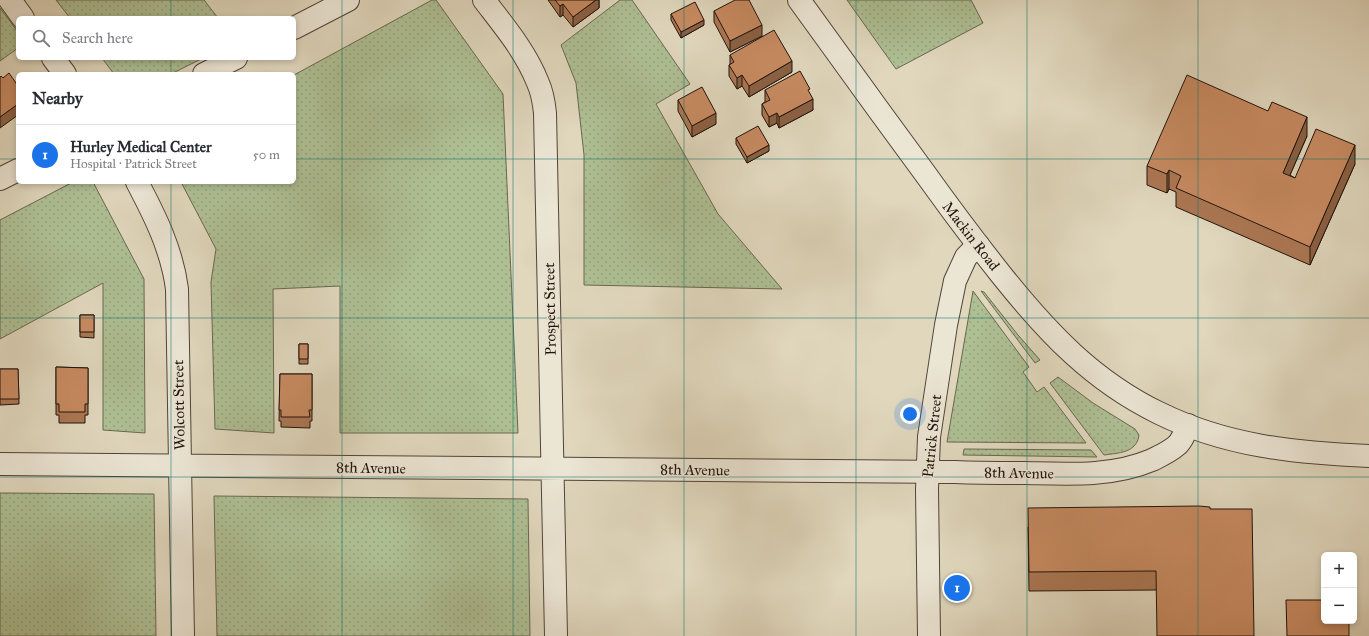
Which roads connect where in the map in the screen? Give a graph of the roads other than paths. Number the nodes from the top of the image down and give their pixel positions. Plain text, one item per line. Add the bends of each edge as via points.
1 (10, 0) edge
2 (348, 0) edge
3 (484, 0) edge
4 (799, 0) edge
5 (22, 16) edge
6 (296, 27) edge
7 (54, 60) edge
8 (232, 60) edge
9 (63, 72) edge
10 (208, 72) edge
11 (16, 171) edge
12 (0, 179) edge
13 (137, 184) edge
14 (978, 245) junction
15 (1188, 425) junction
16 (1369, 456) edge
17 (0, 464) edge
18 (180, 465) junction
19 (554, 469) junction
20 (927, 472) junction
21 (183, 636) edge
22 (556, 636) edge
23 (929, 636) edge

1 - 5 street
2 - 6 street
3 - 19 street, Prospect Street via 532,68 539,83 545,113
4 - 14 street, Mackin Road
7 - 9 street
8 - 10 street
11 - 12 street
13 - 18 street, Wolcott Street via 164,238 175,274 178,304
14 - 15 street, Mackin Road via 1039,321 1088,367 1142,404
14 - 20 street, Patrick Street via 961,264 953,289 929,437
15 - 16 street via 1256,446
15 - 20 street, 8th Avenue via 1177,446 1170,451 1149,461 1119,470 1072,474
17 - 18 street, 8th Avenue
18 - 19 street, 8th Avenue
18 - 21 street, Wolcott Street
19 - 20 street, 8th Avenue
19 - 22 street, Prospect Street
20 - 23 street, Patrick Street

